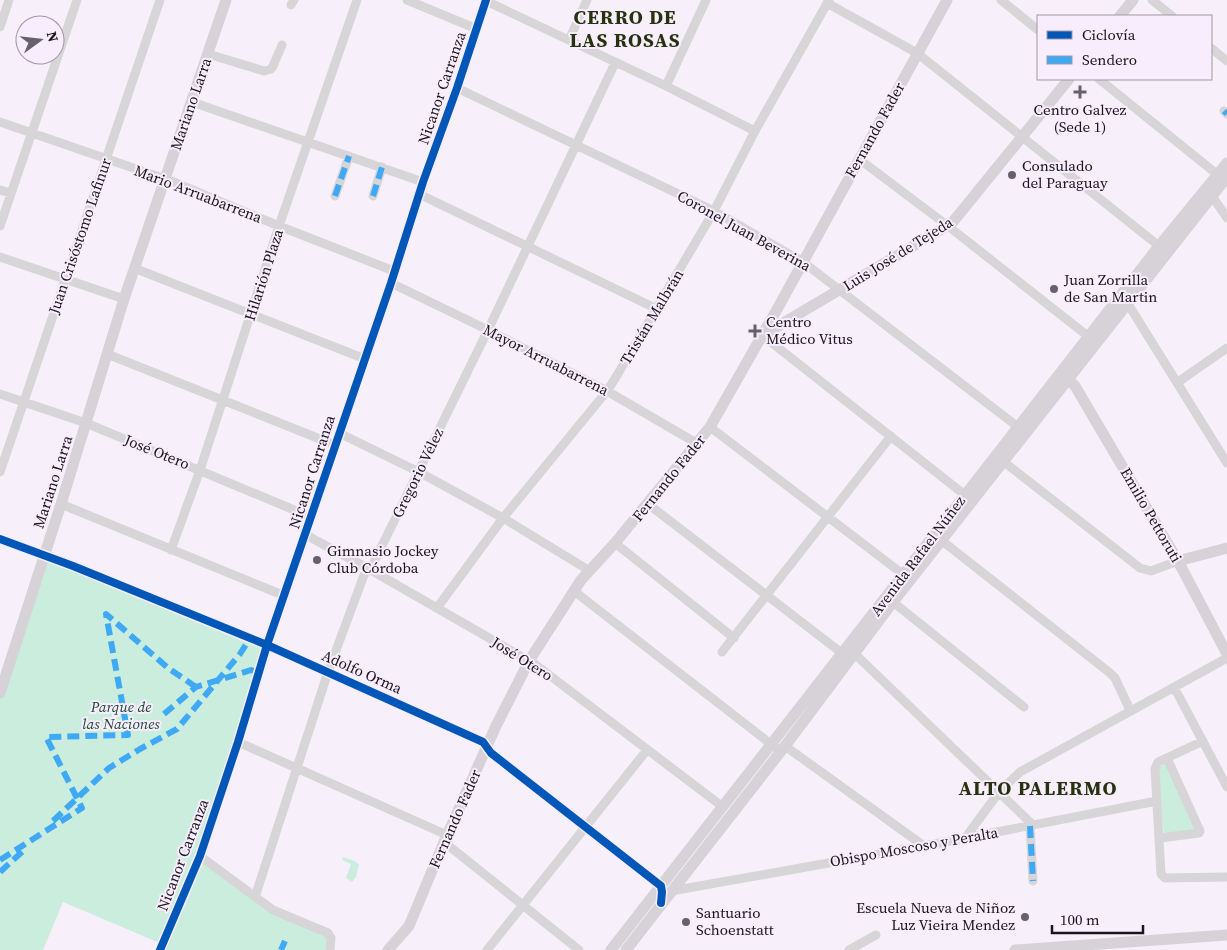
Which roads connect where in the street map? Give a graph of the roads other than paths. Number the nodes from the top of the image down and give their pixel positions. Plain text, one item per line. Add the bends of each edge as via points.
1 (9, 0) edge
2 (77, 0) edge
3 (160, 0) edge
4 (226, 0) edge
5 (357, 0) edge
6 (407, 0) edge
7 (486, 0) edge
8 (587, 0) edge
9 (706, 0) edge
10 (947, 0) edge
11 (1000, 0) edge
12 (1133, 0) edge
13 (1152, 0) edge
14 (828, 1) edge
15 (1121, 15) edge
16 (1171, 15) edge
17 (0, 27) edge
18 (477, 29) junction
19 (1037, 29) edge
20 (569, 40) junction
21 (282, 45) dead end
22 (1212, 49) edge
23 (917, 53) junction
24 (208, 54) junction
25 (1227, 61) edge
26 (615, 63) junction
27 (1068, 80) edge
28 (1100, 80) edge
29 (666, 86) junction
30 (457, 88) junction
31 (192, 102) junction
32 (0, 122) edge
33 (755, 131) junction
34 (31, 134) junction
35 (1022, 138) junction
36 (308, 142) junction
37 (576, 146) junction
38 (349, 156) junction
39 (106, 159) junction
40 (860, 159) junction
41 (1227, 163) edge
42 (382, 167) junction
43 (165, 179) junction
44 (1218, 179) edge
45 (423, 182) junction
46 (0, 190) edge
47 (11, 194) junction
48 (419, 194) junction
49 (335, 196) dead end
50 (373, 196) dead end
51 (1212, 196) junction
52 (714, 211) junction
53 (1227, 218) edge
54 (0, 226) edge
55 (279, 226) junction
56 (948, 226) junction
57 (1159, 246) junction
58 (528, 247) junction
59 (0, 257) edge
60 (803, 262) junction
61 (134, 268) junction
62 (394, 271) junction
63 (65, 278) junction
64 (391, 283) junction
65 (840, 290) junction
66 (124, 299) junction
67 (1128, 304) junction
68 (657, 309) junction
69 (251, 315) junction
70 (488, 330) junction
71 (762, 335) junction
72 (1089, 337) junction
73 (1227, 348) edge
74 (107, 354) junction
75 (365, 359) junction
76 (1063, 378) junction
77 (1178, 382) junction
78 (606, 391) junction
79 (0, 394) edge
80 (223, 399) junction
81 (24, 402) junction
82 (86, 423) junction
83 (710, 427) junction
84 (1018, 427) junction
85 (339, 433) junction
86 (891, 436) junction
87 (1020, 439) junction
88 (335, 444) junction
89 (698, 444) junction
90 (1004, 462) junction
91 (1227, 463) edge
92 (200, 470) junction
93 (0, 472) edge
94 (419, 472) junction
95 (965, 495) junction
96 (61, 504) junction
97 (648, 504) junction
98 (312, 517) junction
99 (828, 517) junction
100 (503, 518) junction
101 (306, 535) junction
102 (0, 540) edge
103 (942, 540) junction
104 (615, 543) junction
105 (1227, 548) edge
106 (171, 550) junction
107 (44, 556) junction
108 (1178, 561) junction
109 (368, 569) junction
110 (590, 570) junction
111 (904, 575) junction
112 (574, 591) junction
113 (285, 596) junction
114 (767, 597) junction
115 (893, 602) junction
116 (437, 608) junction
117 (734, 638) junction
118 (267, 645) junction
119 (722, 652) dead end
120 (843, 654) junction
121 (855, 654) junction
122 (1227, 654) edge
123 (1227, 658) edge
124 (529, 661) junction
125 (328, 672) junction
126 (1174, 687) junction
127 (0, 693) edge
128 (1024, 707) dead end
129 (1130, 710) junction
130 (1203, 741) junction
131 (238, 742) junction
132 (487, 747) junction
133 (779, 747) junction
134 (647, 750) junction
135 (1163, 760) junction
136 (298, 768) junction
137 (1227, 787) edge
138 (999, 792) junction
139 (1157, 801) junction
140 (723, 807) junction
141 (1032, 825) junction
142 (586, 826) junction
143 (966, 837) junction
144 (446, 838) junction
145 (1160, 838) junction
146 (924, 846) junction
147 (200, 856) junction
148 (1227, 877) edge
149 (1033, 881) dead end
150 (665, 889) junction
151 (255, 897) junction
152 (523, 905) junction
153 (876, 935) dead end
154 (1227, 935) edge
155 (1117, 948) edge
156 (160, 950) edge
157 (330, 950) edge
158 (388, 950) edge
159 (487, 950) edge
160 (580, 950) edge
161 (611, 950) edge
162 (626, 950) edge
163 (849, 950) edge
164 (1015, 950) edge

1 - 17 street
2 - 34 street
3 - 39 street, Juan Crisóstomo Lafinur
4 - 24 main road, Mariano Larra
5 - 36 street, Hilarión Plaza
6 - 18 street
7 - 18 street, Nicanor Carranza
7 - 20 street
8 - 20 street
9 - 29 street
10 - 23 main road, Fernando Fader
11 - 19 street
12 - 15 main road
13 - 16 street
14 - 23 street
14 - 33 street, Tristán Malbrán
18 - 30 street, Nicanor Carranza
20 - 26 street
21 - 24 street via 271,69 264,71
22 - 25 street
23 - 35 street
23 - 40 main road, Fernando Fader
24 - 31 main road, Mariano Larra
26 - 29 street
26 - 37 street, Gregorio Vélez
27 - 35 main road, Luis José de Tejeda
28 - 44 street
29 - 33 street
30 - 37 street, Coronel Juan Beverina
30 - 45 street, Nicanor Carranza
31 - 36 street
31 - 43 main road, Mariano Larra
32 - 34 street, Mario Arruabarrena
33 - 52 street, Tristán Malbrán
34 - 39 street, Mario Arruabarrena
34 - 47 street
35 - 56 main road, Luis José de Tejeda
35 - 57 street
36 - 38 street
36 - 55 street, Hilarión Plaza
37 - 52 street, Coronel Juan Beverina
37 - 58 street, Gregorio Vélez
38 - 42 street
38 - 49 street
39 - 43 street, Mario Arruabarrena
39 - 63 street, Juan Crisóstomo Lafinur
40 - 56 street
40 - 60 main road, Fernando Fader
41 - 44 main road, Avenida Rafael Núñez
42 - 45 street
42 - 50 street
43 - 55 street, Mario Arruabarrena
43 - 61 main road, Mariano Larra
44 - 51 main road, Avenida Rafael Núñez
44 - 51 street
44 - 57 main road, Avenida Rafael Núñez
45 - 48 street, Nicanor Carranza
46 - 47 street
47 - 54 street
48 - 58 street
48 - 62 street, Nicanor Carranza
51 - 53 street
51 - 67 main road, Avenida Rafael Núñez
52 - 60 street, Coronel Juan Beverina
52 - 68 street, Tristán Malbrán
55 - 62 street, Mario Arruabarrena
55 - 69 street, Hilarión Plaza
56 - 65 main road, Luis José de Tejeda
56 - 72 street
57 - 72 main road, Avenida Rafael Núñez
58 - 68 street
58 - 70 street, Gregorio Vélez
59 - 63 street
60 - 65 street, Coronel Juan Beverina
60 - 71 main road, Fernando Fader
61 - 66 main road, Mariano Larra
61 - 69 street
62 - 64 street, Nicanor Carranza
63 - 66 street
63 - 81 street, Juan Crisóstomo Lafinur
64 - 70 street, Mayor Arruabarrena
64 - 75 street, Nicanor Carranza
65 - 71 main road, Luis José de Tejeda
65 - 84 street, Coronel Juan Beverina
66 - 74 main road, Mariano Larra
67 - 76 main road, Avenida Rafael Núñez
67 - 77 street
68 - 78 street, Tristán Malbrán
69 - 75 street
69 - 80 street, Hilarión Plaza
70 - 78 street, Mayor Arruabarrena
70 - 94 street, Gregorio Vélez
71 - 83 main road, Fernando Fader
71 - 86 street
72 - 76 main road, Avenida Rafael Núñez
73 - 77 street
74 - 80 street
74 - 82 main road, Mariano Larra
75 - 85 street, Nicanor Carranza
76 - 84 main road, Avenida Rafael Núñez
76 - 87 main road, Avenida Rafael Núñez
76 - 108 main road, Emilio Pettoruti via 1075,386
77 - 91 street
78 - 89 street, Mayor Arruabarrena
78 - 100 street, Tristán Malbrán
79 - 81 street, José Otero
80 - 88 street
80 - 92 street, Hilarión Plaza
81 - 82 street, José Otero
81 - 93 street, Juan Crisóstomo Lafinur
82 - 92 street, José Otero
82 - 96 main road, Mariano Larra
83 - 89 main road, Fernando Fader
83 - 99 street
84 - 87 street
84 - 95 main road, Avenida Rafael Núñez
85 - 88 street, Nicanor Carranza
85 - 94 street
86 - 95 street
86 - 99 street
87 - 90 main road, Avenida Rafael Núñez
88 - 98 street, Nicanor Carranza
89 - 97 main road, Fernando Fader
90 - 103 main road, Avenida Rafael Núñez
90 - 108 street via 1140,568 1150,571
92 - 98 street, José Otero
92 - 106 street, Hilarión Plaza
94 - 100 street
94 - 109 street, Gregorio Vélez
95 - 111 main road, Avenida Rafael Núñez
96 - 106 street
96 - 107 main road, Mariano Larra
97 - 104 main road, Fernando Fader
97 - 114 street
98 - 101 street, Nicanor Carranza
99 - 111 street
99 - 114 street
100 - 110 street
100 - 116 street, Tristán Malbrán
101 - 109 street, José Otero
101 - 113 street, Nicanor Carranza
102 - 107 street, Adolfo Orma
103 - 115 main road, Avenida Rafael Núñez
103 - 129 street via 1110,673
104 - 110 main road, Fernando Fader
104 - 117 street
105 - 108 main road
106 - 113 street
107 - 118 street, Adolfo Orma
107 - 127 main road, Mariano Larra
108 - 122 main road, Emilio Pettoruti
109 - 116 street, José Otero
109 - 125 street, Gregorio Vélez
110 - 112 main road, Fernando Fader
111 - 120 main road, Avenida Rafael Núñez
112 - 124 main road, Fernando Fader
112 - 133 street
113 - 118 street, Nicanor Carranza
114 - 117 street
114 - 120 street
115 - 121 main road, Avenida Rafael Núñez
115 - 128 street
116 - 124 street, José Otero
117 - 119 street
118 - 125 street, Adolfo Orma
118 - 131 street, Nicanor Carranza
120 - 133 main road, Avenida Rafael Núñez
121 - 133 main road, Avenida Rafael Núñez
121 - 138 street
123 - 126 street
124 - 132 main road, Fernando Fader
124 - 134 street, José Otero
125 - 132 street, Adolfo Orma via 483,742
125 - 136 street, Gregorio Vélez
126 - 129 street
126 - 130 street
129 - 138 street via 1031,765
130 - 135 street
130 - 137 street
131 - 136 street
131 - 147 street, Nicanor Carranza
132 - 142 street, Adolfo Orma
132 - 144 main road, Fernando Fader
133 - 140 main road, Avenida Rafael Núñez
133 - 146 street
133 - 150 main road, Avenida Rafael Núñez
134 - 140 street, José Otero
134 - 142 street
135 - 139 street via 1155,769
135 - 145 street via 1200,831
136 - 144 street
136 - 151 street, Gregorio Vélez
138 - 141 street
138 - 143 street
139 - 141 street, Obispo Moscoso y Peralta
139 - 145 street
140 - 150 main road, Avenida Rafael Núñez
141 - 143 street, Obispo Moscoso y Peralta
141 - 149 street
142 - 150 street, Adolfo Orma
142 - 152 street
143 - 146 street, Obispo Moscoso y Peralta
144 - 152 street
144 - 158 main road, Fernando Fader via 409,926
145 - 148 street via 1161,874 1165,878
146 - 150 street, Obispo Moscoso y Peralta
147 - 151 street
147 - 156 street, Nicanor Carranza
150 - 161 main road, Avenida Rafael Núñez
150 - 162 main road, Avenida Rafael Núñez via 661,903
151 - 157 street via 273,910 328,933
152 - 159 street
152 - 160 street
153 - 163 street
154 - 155 main road
155 - 164 main road

